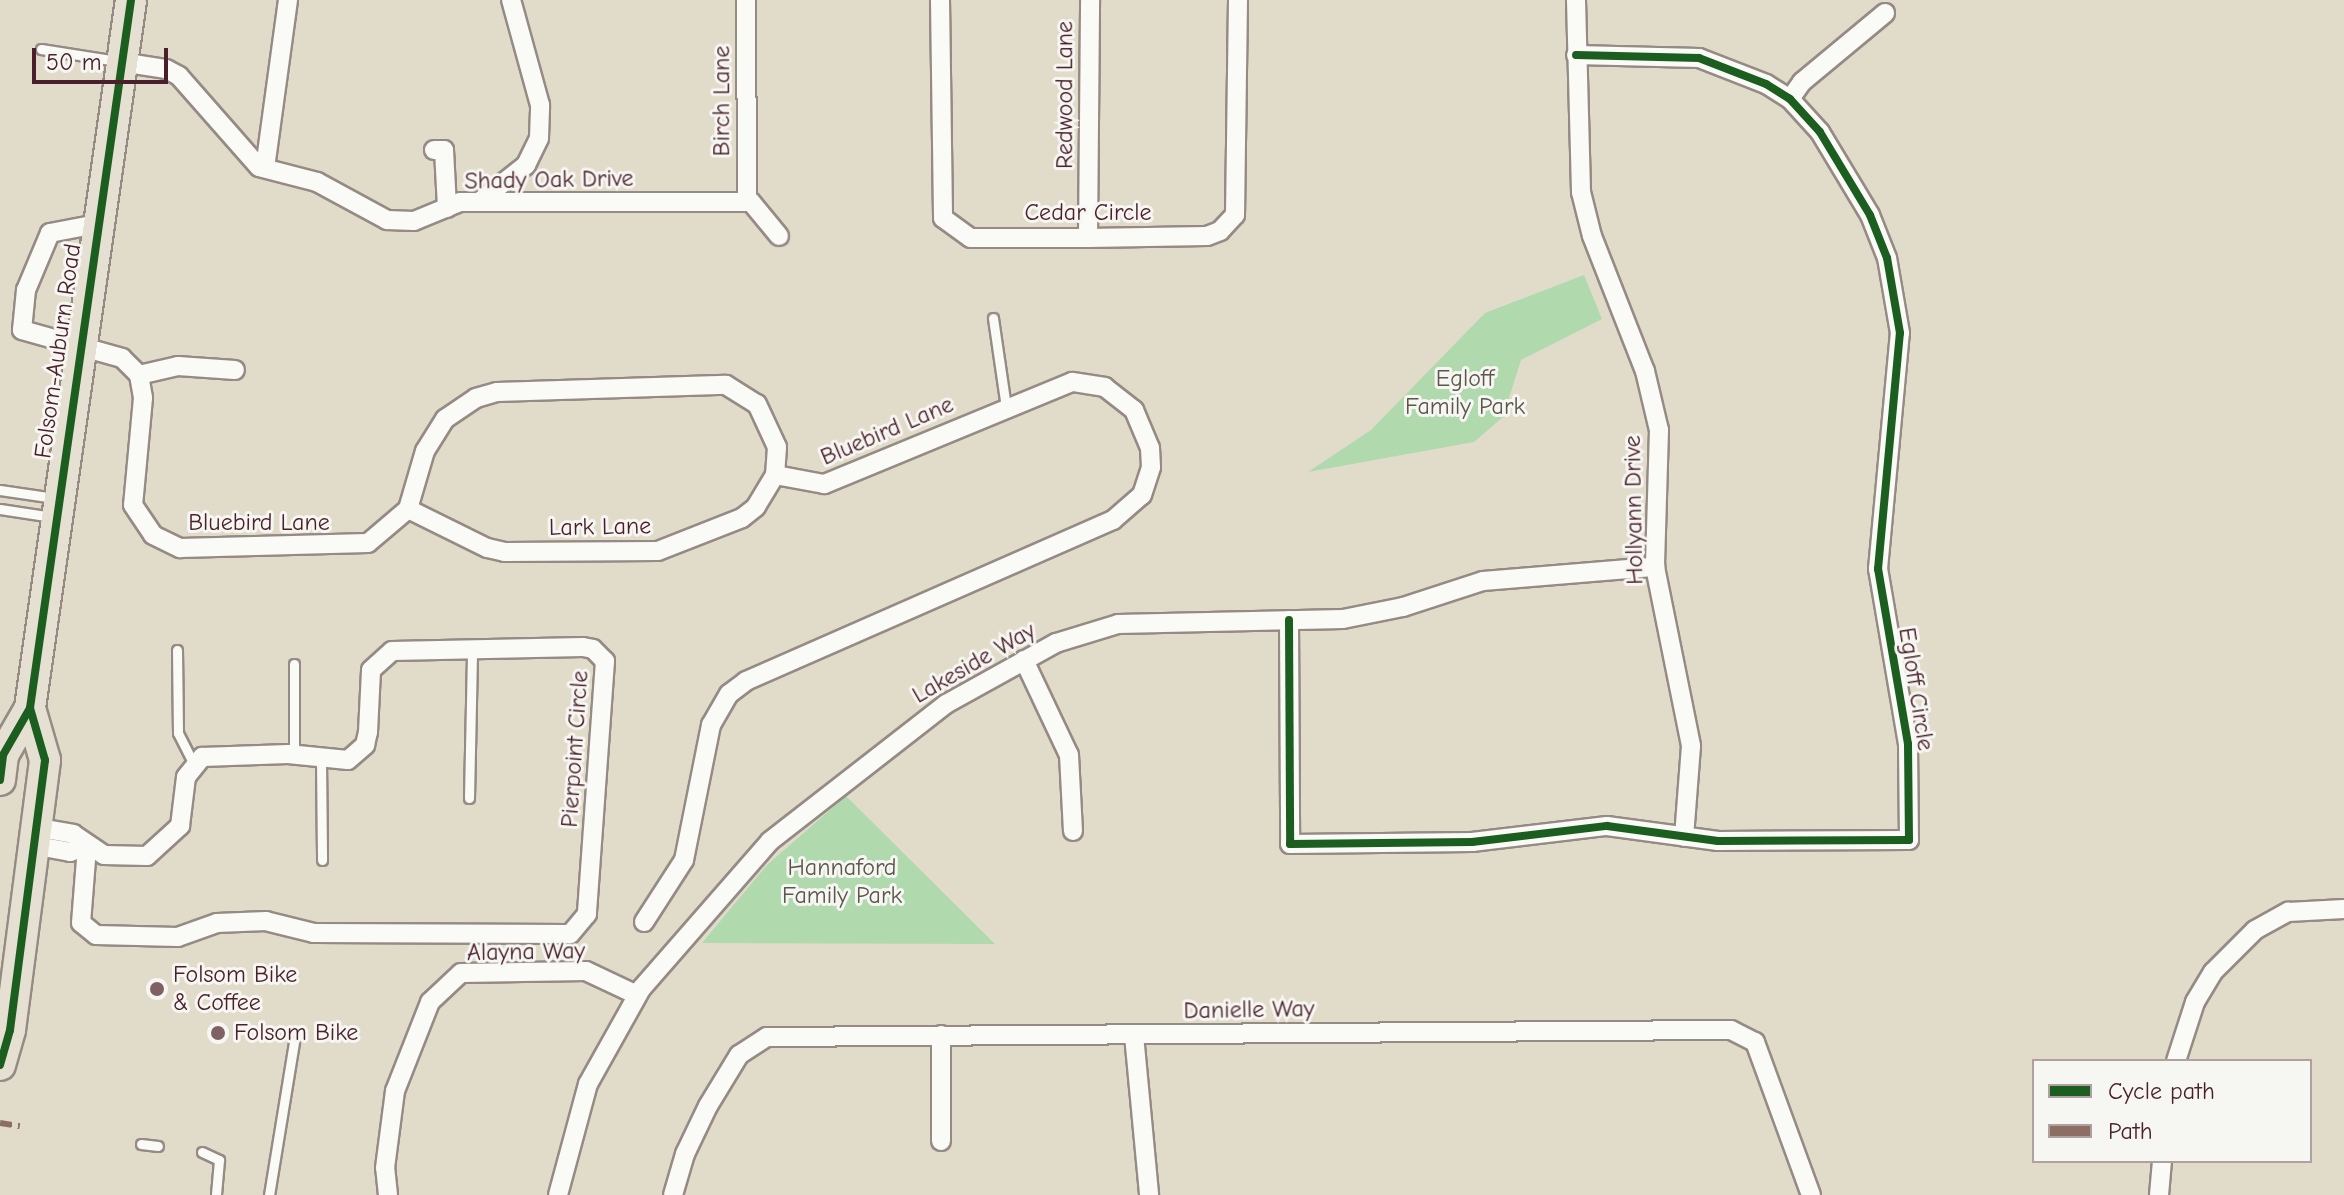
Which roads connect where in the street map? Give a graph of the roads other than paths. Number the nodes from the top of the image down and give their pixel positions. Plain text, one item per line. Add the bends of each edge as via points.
1 (131, 0) edge
2 (288, 0) edge
3 (511, 0) edge
4 (746, 0) edge
5 (940, 0) edge
6 (1090, 0) edge
7 (1238, 0) edge
8 (1576, 0) edge
9 (1885, 13) dead end
10 (41, 49) dead end
11 (1576, 55) junction
12 (121, 62) junction
13 (1790, 99) junction
14 (434, 150) dead end
15 (265, 168) junction
16 (479, 202) junction
17 (747, 202) junction
18 (447, 208) junction
19 (97, 224) junction
20 (779, 236) dead end
21 (1088, 238) junction
22 (993, 318) dead end
23 (79, 345) junction
24 (235, 370) dead end
25 (139, 375) junction
26 (1006, 407) junction
27 (775, 475) junction
28 (0, 490) edge
29 (56, 508) junction
30 (0, 509) edge
31 (408, 509) junction
32 (1655, 567) junction
33 (1289, 620) junction
34 (472, 648) junction
35 (177, 650) dead end
36 (1024, 660) junction
37 (294, 664) dead end
38 (30, 708) junction
39 (294, 755) junction
40 (321, 760) junction
41 (194, 764) junction
42 (0, 780) edge
43 (469, 798) dead end
44 (1073, 831) dead end
45 (33, 836) junction
46 (1684, 837) junction
47 (87, 846) junction
48 (322, 860) dead end
49 (2344, 909) edge
50 (644, 922) dead end
51 (637, 995) junction
52 (941, 1035) junction
53 (1134, 1035) junction
54 (294, 1042) dead end
55 (2177, 1059) edge
56 (0, 1065) edge
57 (941, 1141) dead end
58 (141, 1144) dead end
59 (158, 1146) dead end
60 (202, 1152) dead end
61 (2162, 1163) edge
62 (216, 1195) edge
63 (269, 1195) edge
64 (388, 1195) edge
65 (558, 1195) edge
66 (673, 1195) edge
67 (1149, 1195) edge
68 (1811, 1195) edge
69 (2159, 1195) edge

1 - 12 main road, Folsom-Auburn Road
2 - 15 street
3 - 16 street via 540,105 539,138 526,165
4 - 17 street, Birch Lane
5 - 21 street, Cedar Circle via 943,218 971,238
6 - 21 street, Redwood Lane
7 - 21 street, Cedar Circle via 1235,215 1207,236
8 - 11 street, Hollyann Drive
9 - 13 street via 1802,82
10 - 12 lane
11 - 13 street, Egloff Circle via 1699,58 1740,71
11 - 32 street, Hollyann Drive via 1577,161 1587,222 1645,371 1659,430
12 - 15 street via 179,76
12 - 19 main road, Folsom-Auburn Road
13 - 46 street, Egloff Circle via 1837,156 1870,215 1897,303 1899,364 1878,569 1908,744 1909,840
14 - 18 street via 444,150
15 - 18 street, Shady Oak Drive via 317,182 387,220 414,221
16 - 17 street, Shady Oak Drive
16 - 18 street, Shady Oak Drive
17 - 20 street
19 - 23 main road, Folsom-Auburn Road
19 - 23 street via 50,233 26,290 22,330
22 - 26 lane
23 - 25 street via 122,358
23 - 29 main road, Folsom-Auburn Road
24 - 25 street via 178,366
25 - 31 street, Bluebird Lane via 143,398 133,505 141,521 165,543 190,549 353,546 379,537
26 - 27 street, Bluebird Lane via 824,484
26 - 50 street, Bluebird Lane via 1072,382 1119,395 1134,410 1150,448 1151,467 1142,495 1113,520 746,681 729,694 711,725 684,860
27 - 31 street, Lark Lane via 767,493 742,518 658,551 505,552
27 - 31 street, Bluebird Lane via 777,447 769,422 757,404 726,385 497,392 459,407 431,437
28 - 29 lane
29 - 30 lane
29 - 38 main road, Folsom-Auburn Road
32 - 33 street, Lakeside Way via 1518,575 1373,615
32 - 46 street, Hollyann Drive via 1691,746
33 - 36 street, Lakeside Way via 1118,624 1056,643
33 - 46 street, Egloff Circle via 1290,844 1472,842 1607,826
34 - 40 street, Pierpoint Circle via 406,648 380,659 368,679 365,745 348,760
34 - 43 lane
34 - 47 street, Pierpoint Circle via 583,647 605,661 587,914 570,934 314,933 266,921 217,923 178,937 96,935 81,923
35 - 41 lane via 178,733
36 - 44 street via 1069,755
36 - 51 street, Lakeside Way via 902,734 806,810 722,892
37 - 39 lane
38 - 42 main road, Folsom-Auburn Road via 3,755
38 - 45 main road, Folsom-Auburn Road via 45,760
39 - 40 street, Pierpoint Circle
39 - 41 street, Pierpoint Circle via 215,754
40 - 48 lane
41 - 47 street via 186,777 180,826 158,850 117,857
45 - 47 street via 70,852
45 - 56 main road, Folsom-Auburn Road via 10,1030
49 - 55 street via 2288,912 2255,930 2213,972 2195,1002
51 - 64 street, Alayna Way via 586,971 461,973 430,1002 395,1091 385,1168
51 - 65 street, Lakeside Way via 588,1084
52 - 53 street, Danielle Way
52 - 57 street
52 - 66 street, Danielle Way via 756,1040 739,1055 708,1106
53 - 67 street
53 - 68 street, Danielle Way via 1742,1032 1759,1051
54 - 63 lane
58 - 59 lane
60 - 62 lane via 219,1160
61 - 69 street

